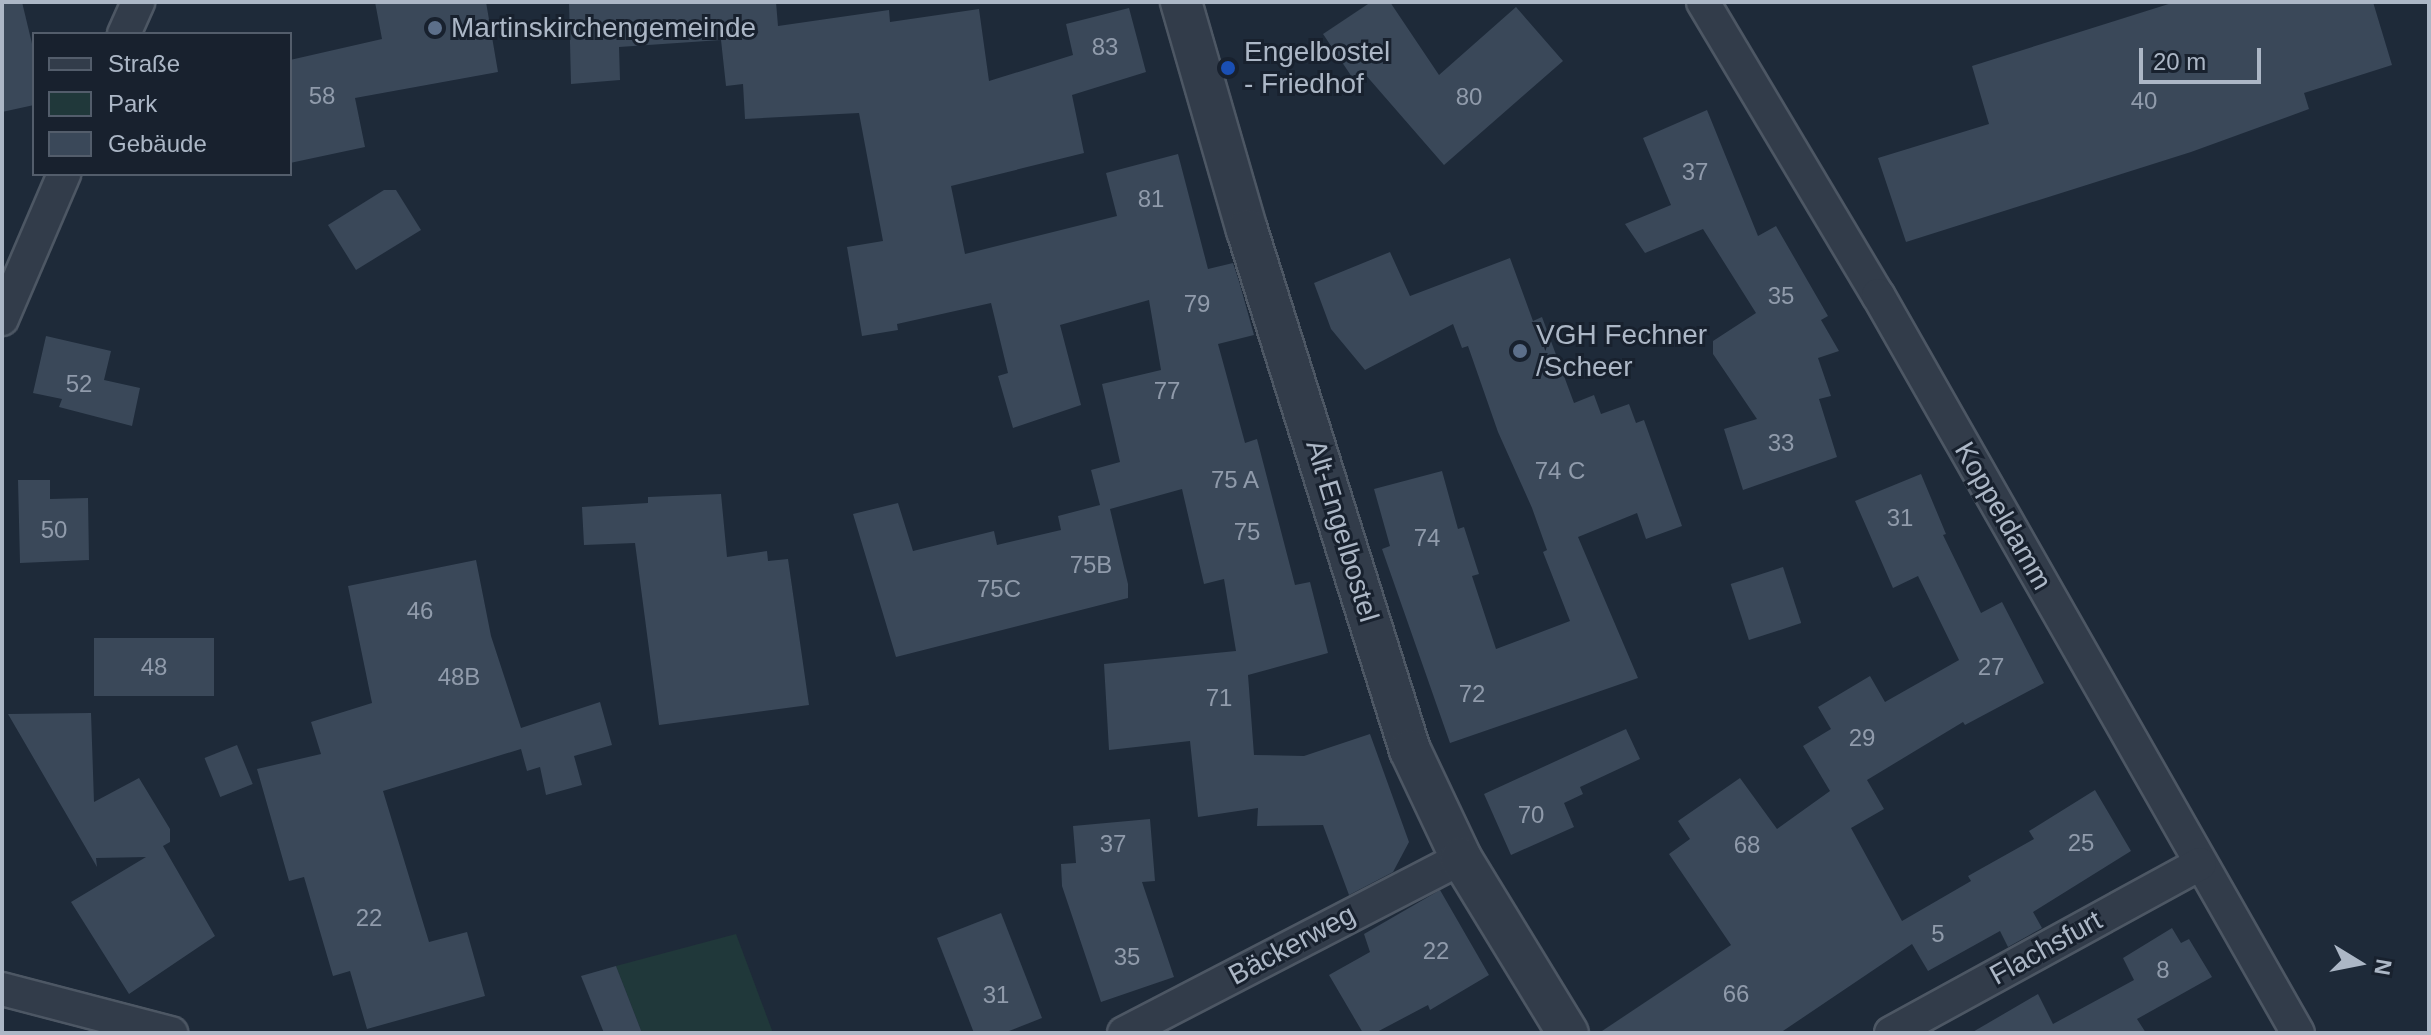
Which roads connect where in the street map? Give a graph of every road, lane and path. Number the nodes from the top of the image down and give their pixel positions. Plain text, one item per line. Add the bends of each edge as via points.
1 (138, 2) edge
2 (1181, 2) edge
3 (1703, 2) edge
4 (125, 32) edge
5 (63, 176) edge
6 (2, 319) edge
7 (1461, 858) junction
8 (2200, 864) junction
9 (2, 989) edge
10 (171, 1033) edge
11 (1124, 1033) edge
12 (1568, 1033) edge
13 (1891, 1033) edge
14 (2298, 1033) edge

1 - 4 street
2 - 7 street, Alt-Engelbostel via 1410,750
3 - 8 street, Koppeldamm via 1878,295
5 - 6 street
7 - 11 street, Bäckerweg
7 - 12 street, Alt-Engelbostel
8 - 13 street, Flachsfurt
8 - 14 street, Koppeldamm
9 - 10 street

